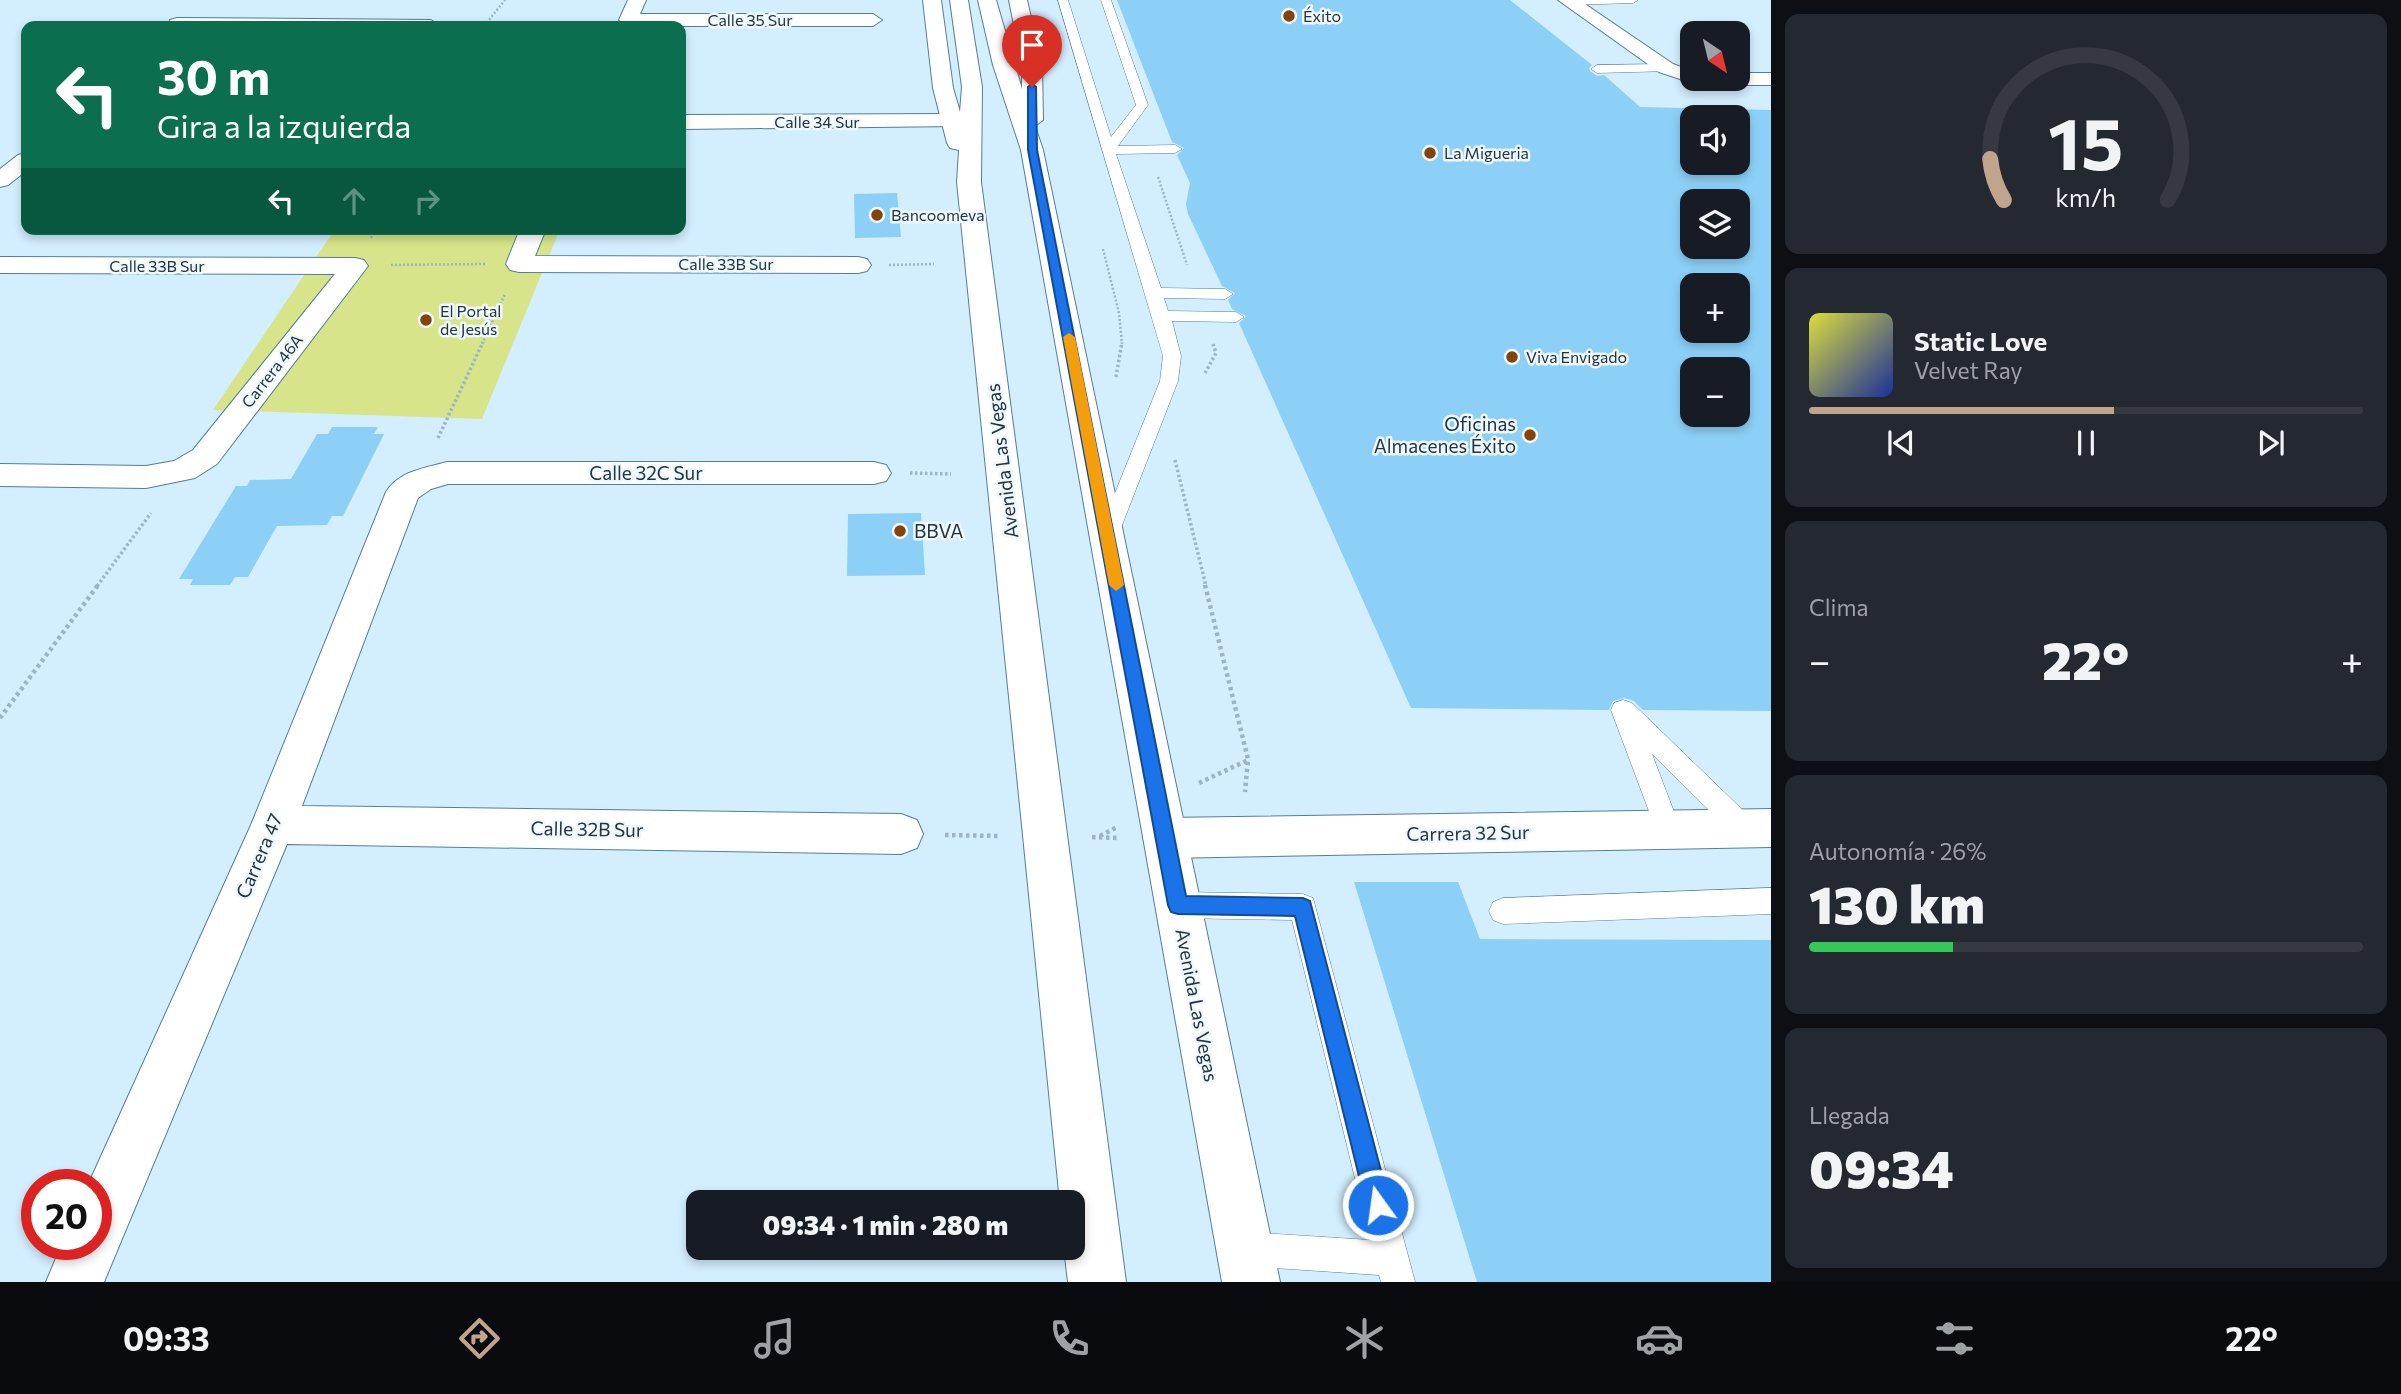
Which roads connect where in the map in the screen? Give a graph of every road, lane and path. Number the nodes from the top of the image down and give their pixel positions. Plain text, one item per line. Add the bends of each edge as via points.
1 (191, 0) edge
2 (505, 0) edge
3 (637, 0) edge
4 (932, 0) edge
5 (959, 0) edge
6 (987, 0) edge
7 (1018, 0) edge
8 (1063, 0) edge
9 (1106, 0) edge
10 (1633, 0) edge
11 (1568, 1) edge
12 (873, 20) dead end
13 (178, 21) edge
14 (488, 21) edge
15 (1666, 68) junction
16 (1597, 69) dead end
17 (1680, 73) edge
18 (1750, 79) edge
19 (1771, 79) edge
20 (953, 121) junction
21 (686, 122) edge
22 (1175, 149) dead end
23 (1032, 150) junction
24 (1108, 150) junction
25 (21, 164) edge
26 (0, 180) edge
27 (969, 182) junction
28 (531, 235) edge
29 (519, 264) junction
30 (934, 264) dead end
31 (0, 265) edge
32 (858, 265) joint
33 (355, 266) junction
34 (1155, 293) junction
35 (1225, 294) dead end
36 (1162, 316) junction
37 (1236, 317) dead end
38 (1173, 451) dead end
39 (183, 470) junction
40 (874, 473) dead end
41 (0, 475) edge
42 (419, 481) junction
43 (1107, 538) junction
44 (0, 718) edge
45 (1248, 760) dead end
46 (273, 825) junction
47 (1758, 828) edge
48 (1668, 830) junction
49 (901, 834) dead end
50 (1165, 838) junction
51 (1771, 901) edge
52 (1178, 905) junction
53 (1503, 911) dead end
54 (112, 1196) edge
55 (85, 1260) edge
56 (1248, 1266) edge
57 (1395, 1270) edge
58 (75, 1282) edge
59 (1097, 1282) edge

1 - 13 street
2 - 14 path
3 - 12 street, Calle 35 Sur via 628,20
4 - 20 street, Avenida Las Vegas via 943,88
5 - 27 street, Avenida Las Vegas via 972,87
6 - 23 street, Avenida Las Vegas
7 - 23 street, Avenida Las Vegas via 1032,66
8 - 24 lane
9 - 24 lane via 1142,105
10 - 11 lane
11 - 15 street
15 - 16 lane
15 - 17 street
18 - 19 street
20 - 21 street, Calle 34 Sur
20 - 27 street, Avenida Las Vegas
22 - 24 lane
23 - 43 street, Avenida Las Vegas
24 - 34 lane
25 - 26 street
27 - 59 street, Avenida Las Vegas
28 - 29 street
29 - 32 street, Calle 33B Sur
29 - 33 path
29 - 42 path
30 - 32 path
31 - 33 street, Calle 33B Sur
33 - 39 street, Carrera 46A via 205,457
34 - 35 lane
34 - 36 lane
36 - 37 lane
36 - 43 lane via 1172,356 1169,381
38 - 45 path
39 - 41 street via 146,477
39 - 44 path
40 - 42 street, Calle 32C Sur via 447,473
42 - 46 street, Carrera 47 via 403,492
43 - 50 street, Avenida Las Vegas
46 - 49 street, Calle 32B Sur
46 - 54 street, Carrera 47
47 - 48 street, Carrera 32 Sur
47 - 48 lane via 1623,710
48 - 50 street, Carrera 32 Sur
50 - 52 street, Avenida Las Vegas
51 - 53 lane
52 - 56 street, Avenida Las Vegas
52 - 57 lane via 1303,907
55 - 58 street
56 - 57 lane

